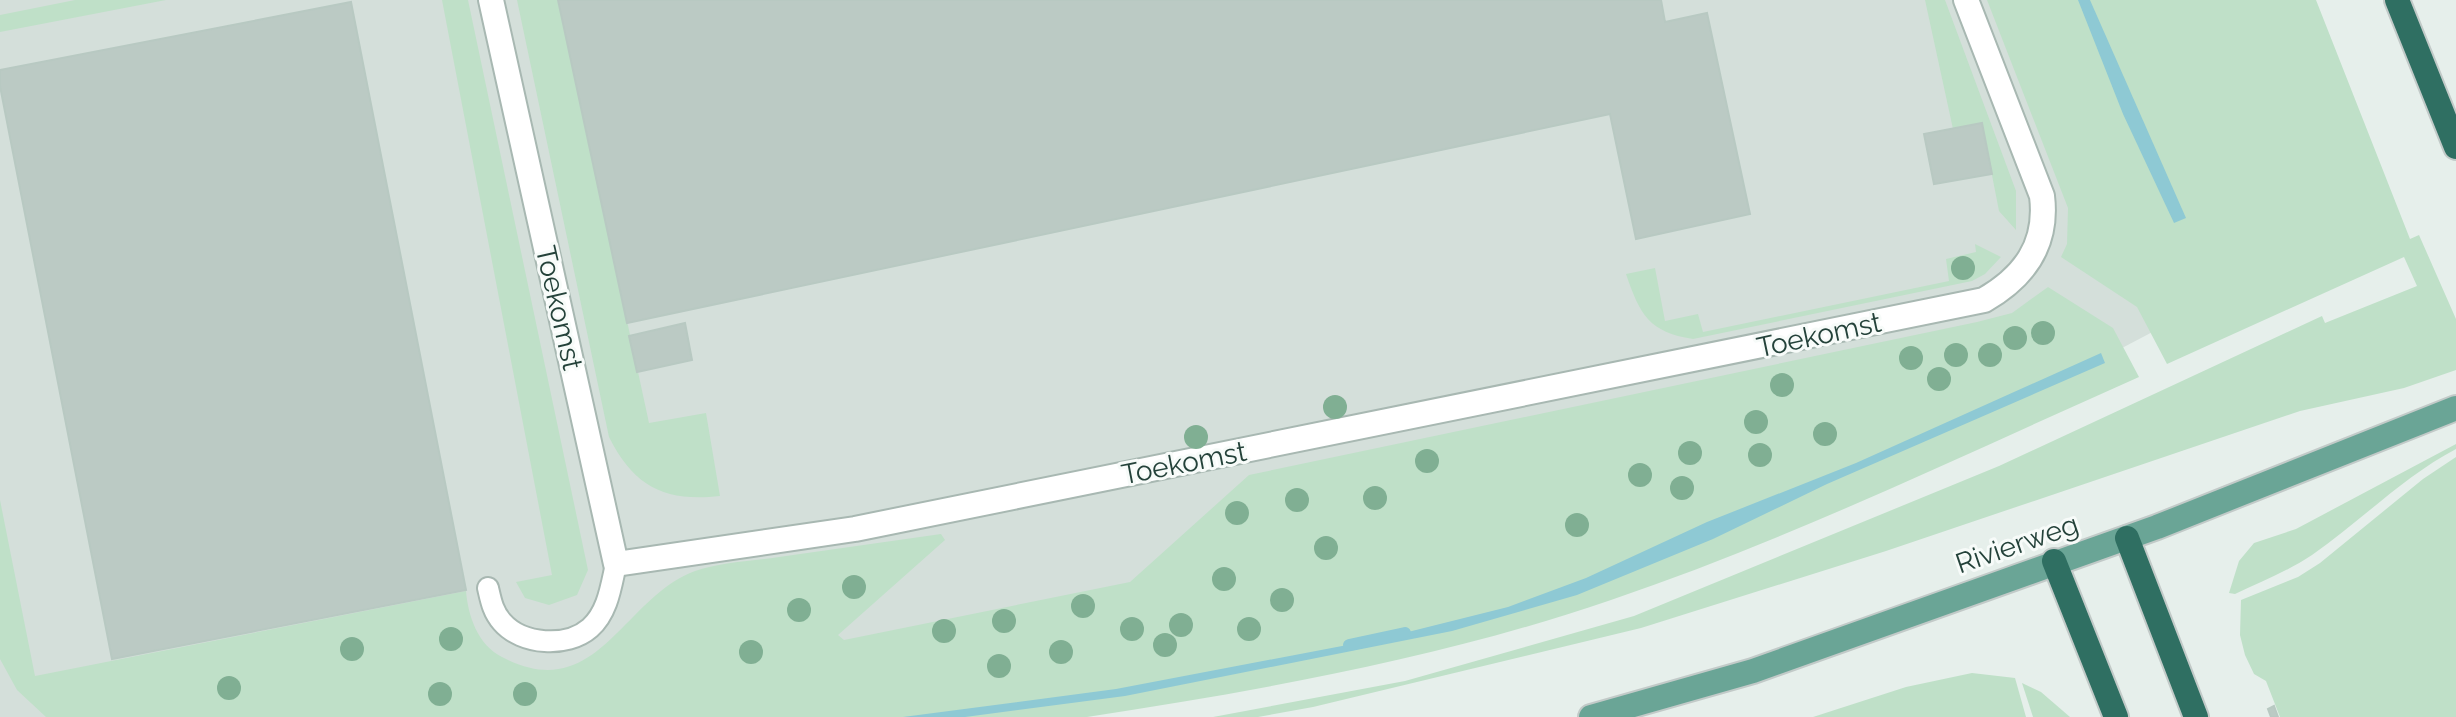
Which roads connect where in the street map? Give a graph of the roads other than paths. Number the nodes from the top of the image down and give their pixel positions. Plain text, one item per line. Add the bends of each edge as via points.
1 (491, 0) edge
2 (1966, 0) edge
3 (2397, 0) edge
4 (2456, 147) edge
5 (2456, 408) edge
6 (2127, 538) junction
7 (2054, 561) junction
8 (616, 564) junction
9 (488, 588) dead end
10 (1591, 717) edge
11 (2116, 717) edge
12 (2196, 717) edge

1 - 8 street, Toekomst
2 - 8 street, Toekomst via 2042,196 2044,215 2021,274 1984,300 855,529
3 - 4 highway
5 - 6 main road, Rivierweg
6 - 7 main road, Rivierweg
6 - 12 highway
7 - 10 main road, Rivierweg via 1753,671
7 - 11 highway
8 - 9 lane via 609,596 590,628 556,641 539,641 504,625 493,610

